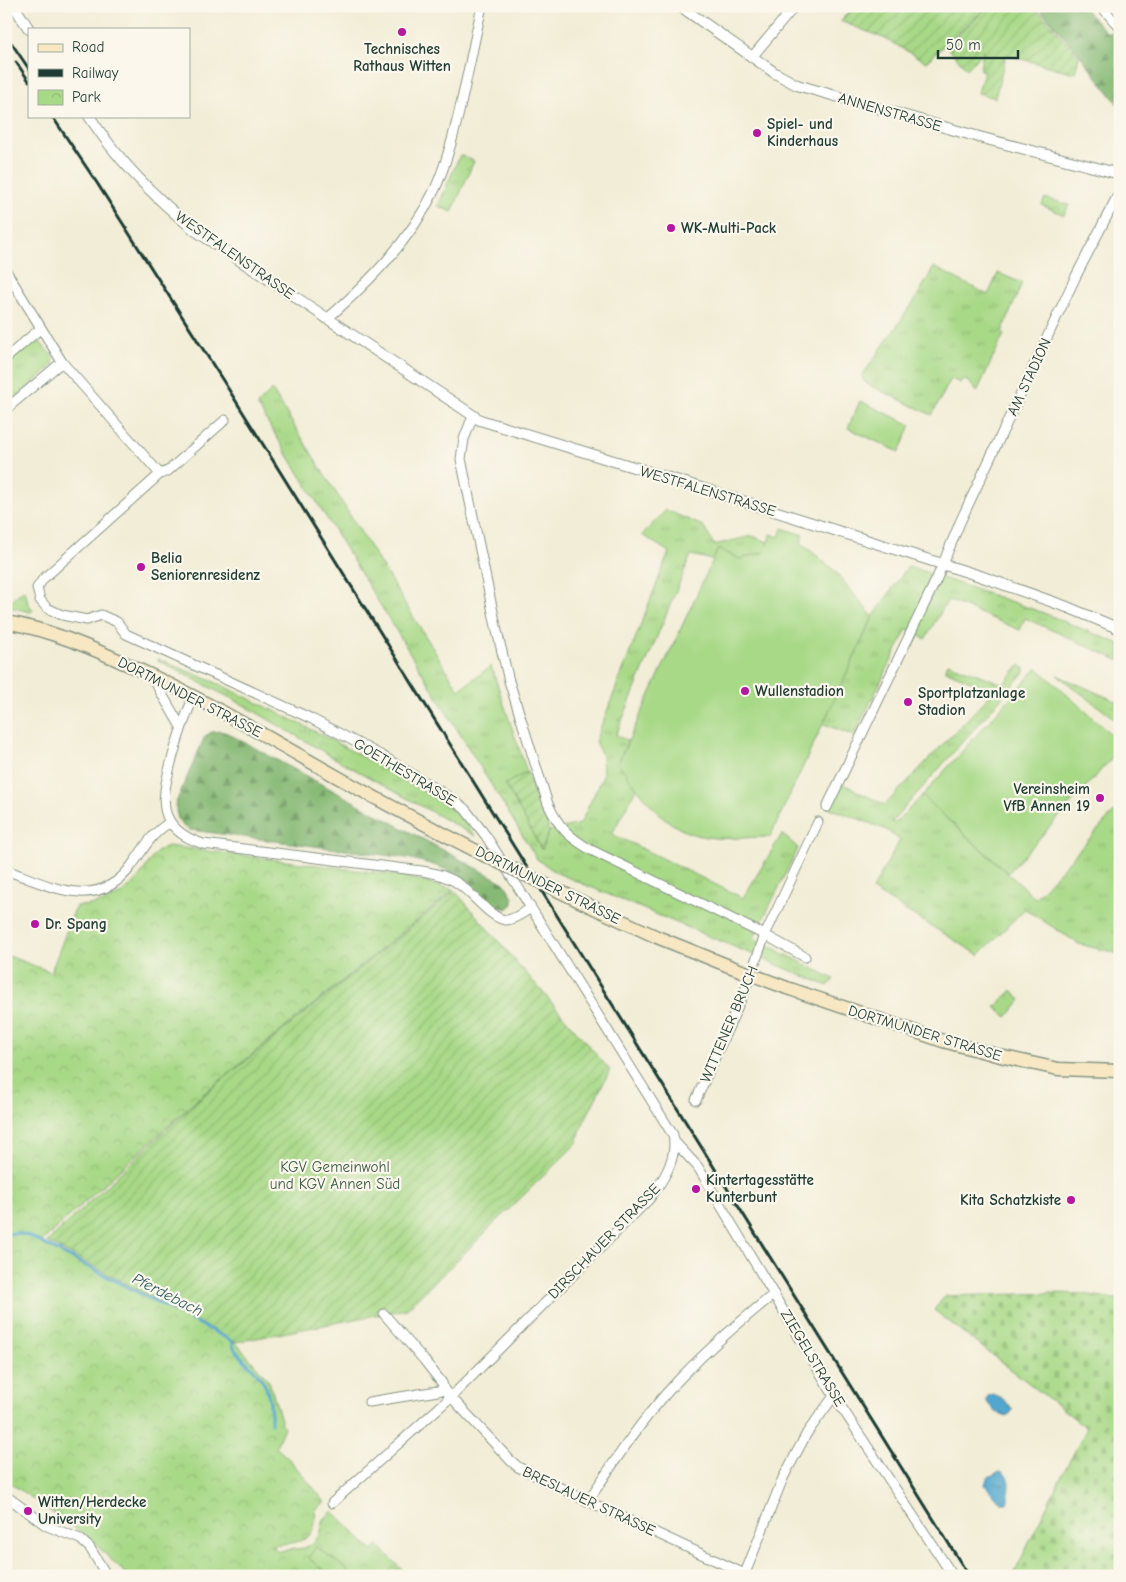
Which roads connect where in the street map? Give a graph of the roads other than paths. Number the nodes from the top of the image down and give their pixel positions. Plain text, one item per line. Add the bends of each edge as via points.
1 (14, 6) edge
2 (482, 6) edge
3 (680, 6) edge
4 (795, 6) edge
5 (1100, 6) edge
6 (28, 28) edge
7 (1120, 28) edge
8 (752, 57) junction
9 (90, 118) edge
10 (1120, 174) edge
11 (1120, 191) edge
12 (6, 271) edge
13 (328, 319) junction
14 (41, 328) junction
15 (6, 358) edge
16 (62, 362) junction
17 (6, 409) edge
18 (473, 416) junction
19 (225, 420) dead end
20 (160, 474) junction
21 (943, 566) junction
22 (6, 622) edge
23 (1120, 629) edge
24 (151, 675) junction
25 (194, 696) junction
26 (181, 727) junction
27 (827, 807) dead end
28 (170, 822) junction
29 (818, 822) dead end
30 (6, 870) edge
31 (531, 908) junction
32 (765, 935) junction
33 (806, 957) dead end
34 (1120, 1072) edge
35 (696, 1100) dead end
36 (674, 1141) junction
37 (774, 1294) junction
38 (384, 1314) dead end
39 (444, 1390) junction
40 (834, 1396) junction
41 (450, 1397) junction
42 (369, 1402) dead end
43 (6, 1496) edge
44 (588, 1501) junction
45 (332, 1503) dead end
46 (746, 1575) edge
47 (107, 1576) edge
48 (953, 1576) edge

1 - 6 street
2 - 13 street via 456,125 435,189 404,240
3 - 8 street, ANNENSTRASSE
4 - 8 street
5 - 7 street
8 - 10 street, ANNENSTRASSE via 797,85
9 - 13 street, WESTFALENSTRASSE via 121,160 176,215
11 - 21 street, AM STADION via 1076,276 961,520
12 - 14 street
13 - 18 street, WESTFALENSTRASSE
14 - 15 street
14 - 16 street
16 - 17 street
16 - 20 street
18 - 21 street, WESTFALENSTRASSE via 487,424 679,481
18 - 32 street via 461,459 496,631 553,816 564,832 591,850
19 - 20 street, GOETHESTRASSE via 168,471
20 - 31 street, GOETHESTRASSE via 43,579 37,588 40,600 47,608 62,614 87,620 101,615 118,622 126,634 310,718 384,757 452,799 486,836
21 - 23 street, WESTFALENSTRASSE via 980,576
21 - 27 street
22 - 24 main road, DORTMUNDER STRASSE via 66,637
24 - 25 main road, DORTMUNDER STRASSE
24 - 26 street
25 - 26 street
25 - 34 main road, DORTMUNDER STRASSE, bridge via 484,855 657,937 787,988 943,1041 1058,1069
26 - 28 street via 164,798
28 - 30 street via 149,840 120,878 96,891 68,892
28 - 31 street via 190,840 203,844 440,874 459,883 495,916 505,920
29 - 32 street
31 - 36 street
32 - 33 street
32 - 35 street, WITTENER BRUCH via 745,990
36 - 37 street, ZIEGELSTRASSE via 698,1167
36 - 41 street, DIRSCHAUER STRASSE via 668,1170 649,1199
37 - 40 street, ZIEGELSTRASSE
37 - 44 street via 723,1336 671,1389 617,1457
38 - 39 street via 424,1360
39 - 41 street
39 - 42 street
40 - 46 street via 807,1433 783,1478
40 - 48 street, ZIEGELSTRASSE
41 - 44 street, BRESLAUER STRASSE via 514,1464
41 - 45 street, DIRSCHAUER STRASSE
43 - 47 street via 46,1526 80,1539 90,1548
44 - 46 street, BRESLAUER STRASSE

